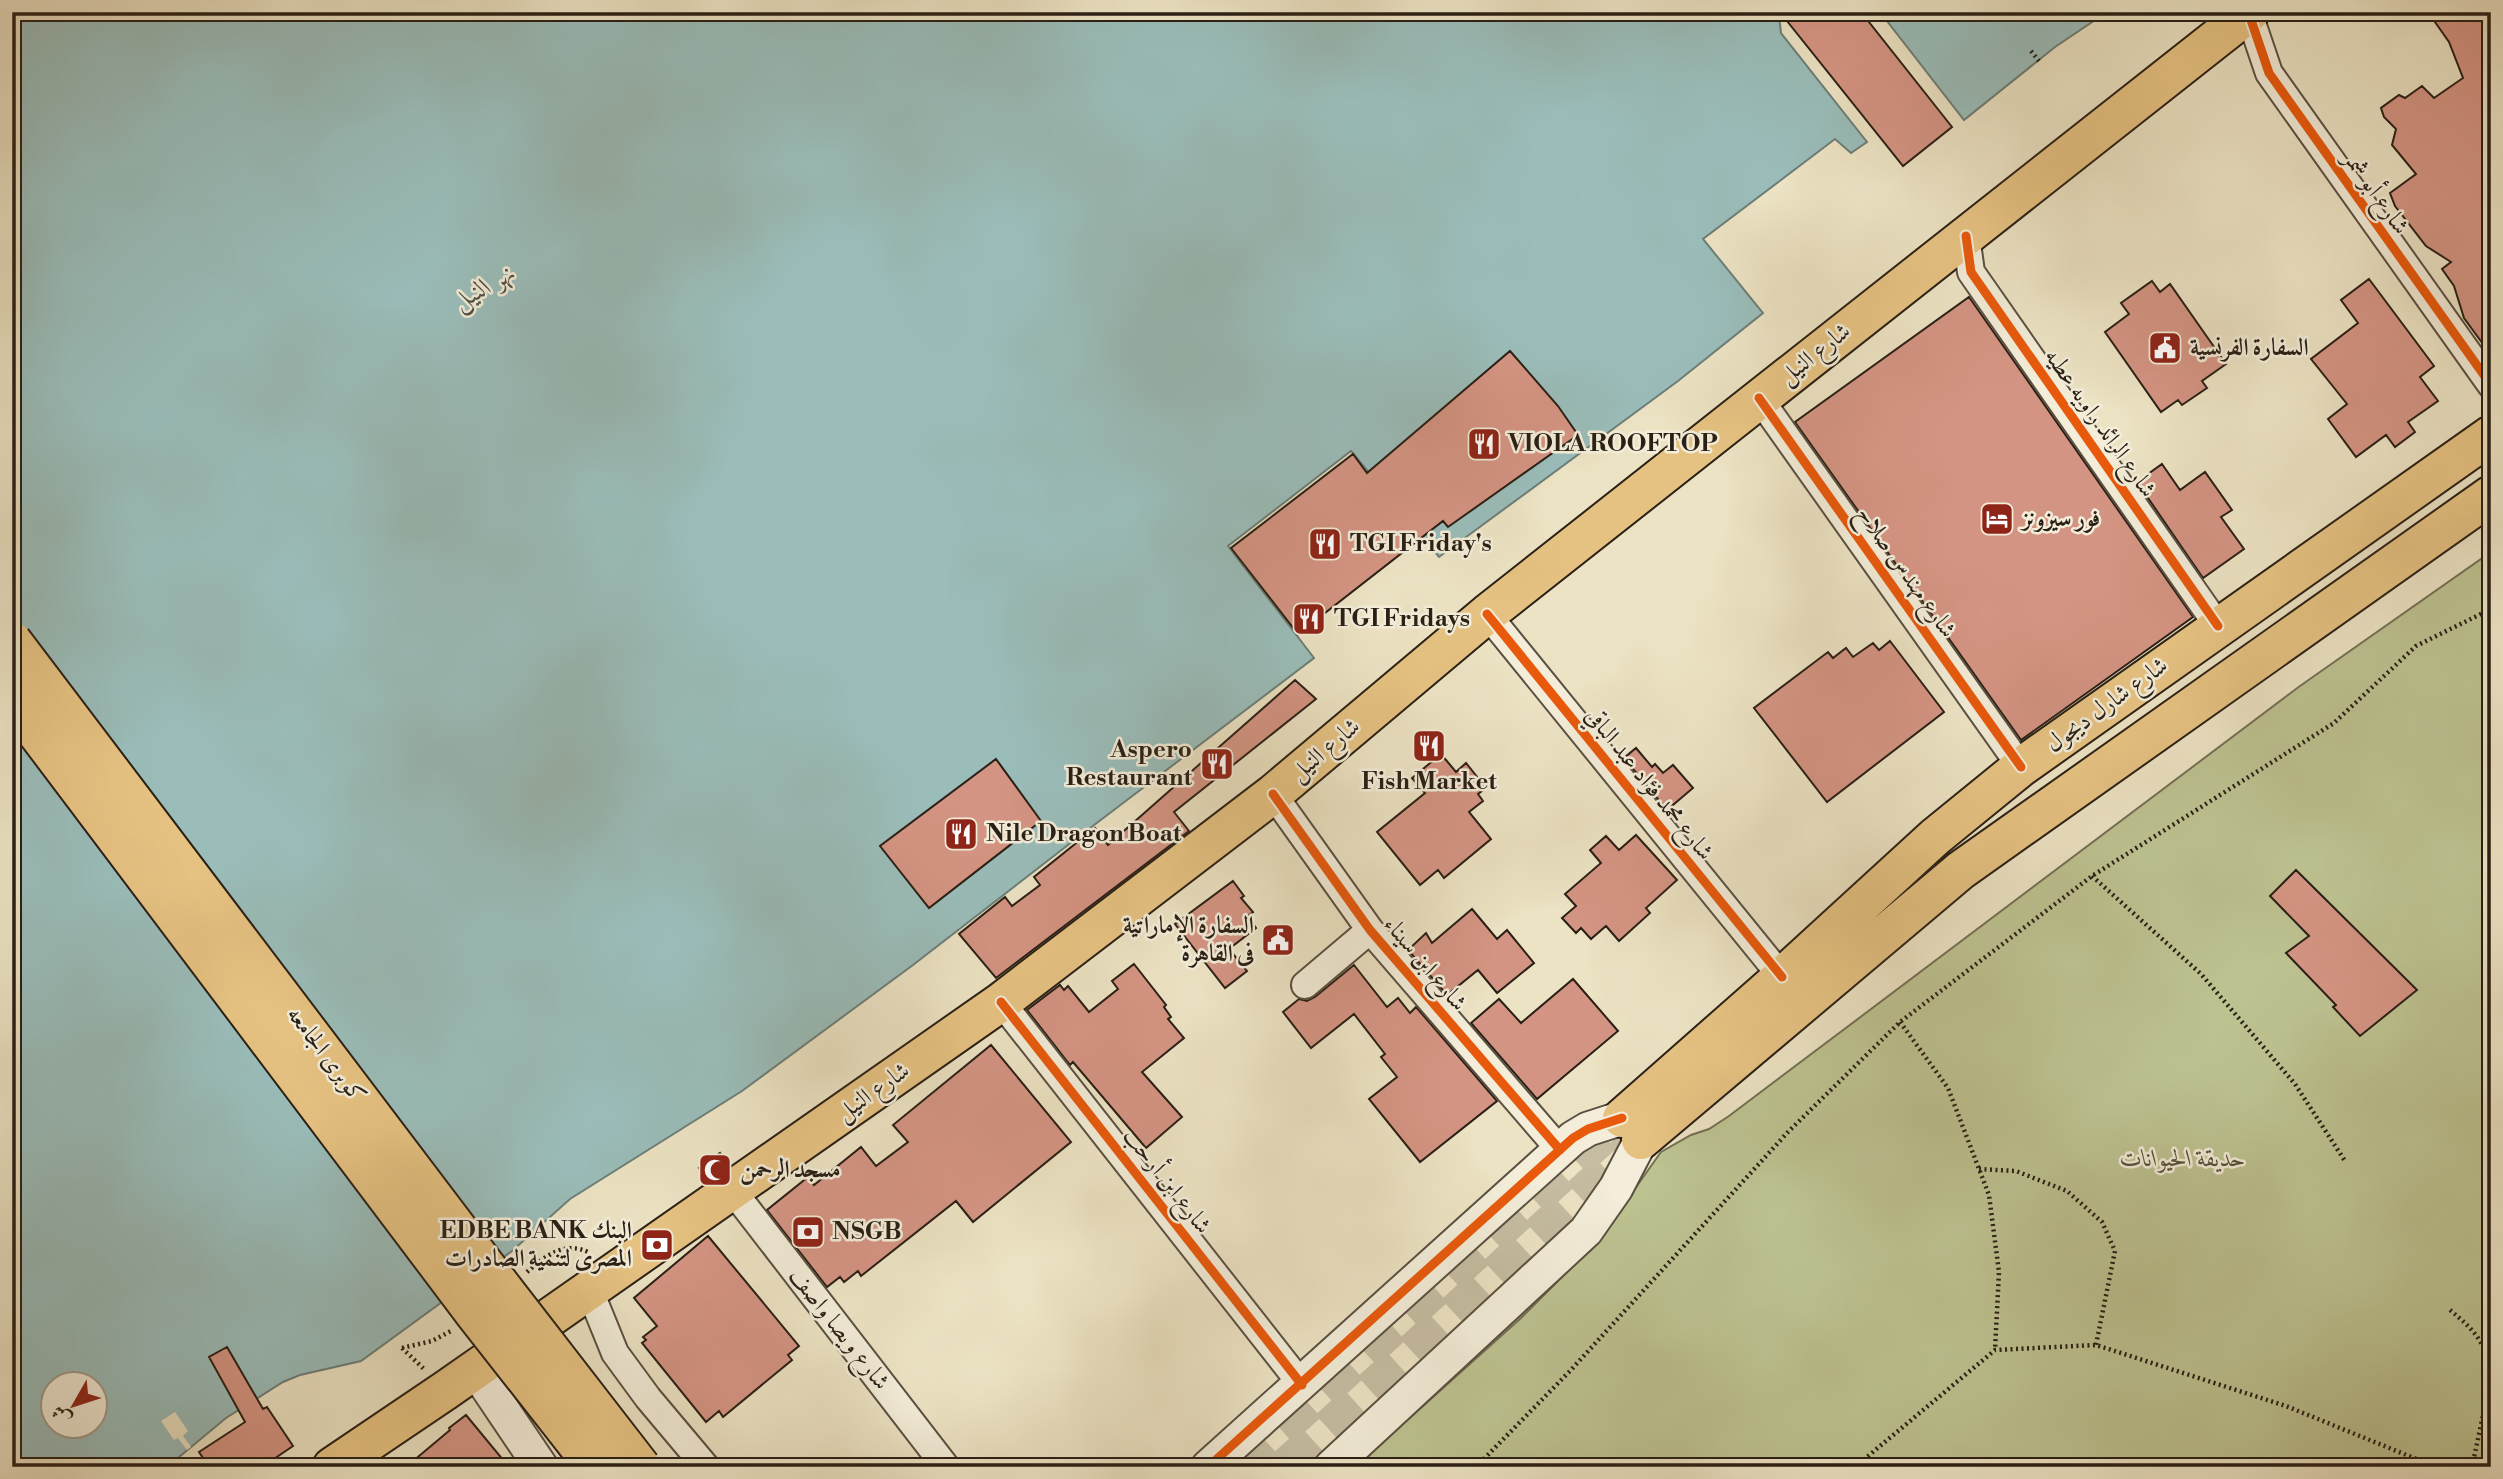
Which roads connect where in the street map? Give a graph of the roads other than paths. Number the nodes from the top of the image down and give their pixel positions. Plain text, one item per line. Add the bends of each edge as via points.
1 (2249, 13) edge
2 (1966, 236) junction
3 (2491, 385) edge
4 (1759, 398) junction
5 (2491, 435) edge
6 (2491, 495) edge
7 (1487, 614) junction
8 (2218, 626) junction
9 (12, 641) edge
10 (12, 700) edge
11 (2021, 767) junction
12 (1273, 794) junction
13 (1370, 930) junction
14 (1782, 977) junction
15 (1306, 985) dead end
16 (1001, 1002) junction
17 (1631, 1129) junction
18 (1560, 1150) junction
19 (733, 1191) junction
20 (589, 1289) junction
21 (475, 1369) junction
22 (1302, 1385) junction
23 (332, 1467) edge
24 (541, 1467) edge
25 (595, 1467) edge
26 (641, 1467) edge
27 (706, 1467) edge
28 (946, 1467) edge
29 (1208, 1467) edge
30 (1331, 1467) edge

1 - 2 main road, شارع النيل
1 - 3 street, شارع أبو شمر via 2269,73
2 - 4 main road, شارع النيل
2 - 8 street, شارع الرائد راويه عطيه via 1970,272
4 - 7 main road, شارع النيل
4 - 11 street, شارع مهندس صلاح
5 - 8 main road, شارع شارل ديجول
6 - 17 main road, شارع شارل ديجول via 1961,870
7 - 12 main road, شارع النيل
7 - 14 street, شارع محمد فؤاد عبد الباقي
8 - 11 main road, شارع شارل ديجول
9 - 26 main road, كوبرى الجامعه, bridge
10 - 25 main road, كوبرى الجامعه, bridge
11 - 14 main road, شارع شارل ديجول via 1935,837
12 - 13 street, شارع ابن سيناء
12 - 16 main road, شارع النيل
13 - 15 street
13 - 18 street, شارع ابن سيناء
14 - 17 main road, شارع شارل ديجول
16 - 19 main road, شارع النيل
16 - 22 street, شارع ابن أرحب
17 - 18 street via 1588,1129
17 - 30 street via 1616,1188 1586,1231
18 - 22 street
19 - 20 main road, شارع النيل
19 - 28 street, شارع ويصا واصف
20 - 21 main road, شارع النيل
20 - 27 street via 615,1353
21 - 23 main road, شارع النيل
21 - 24 street
22 - 29 street

